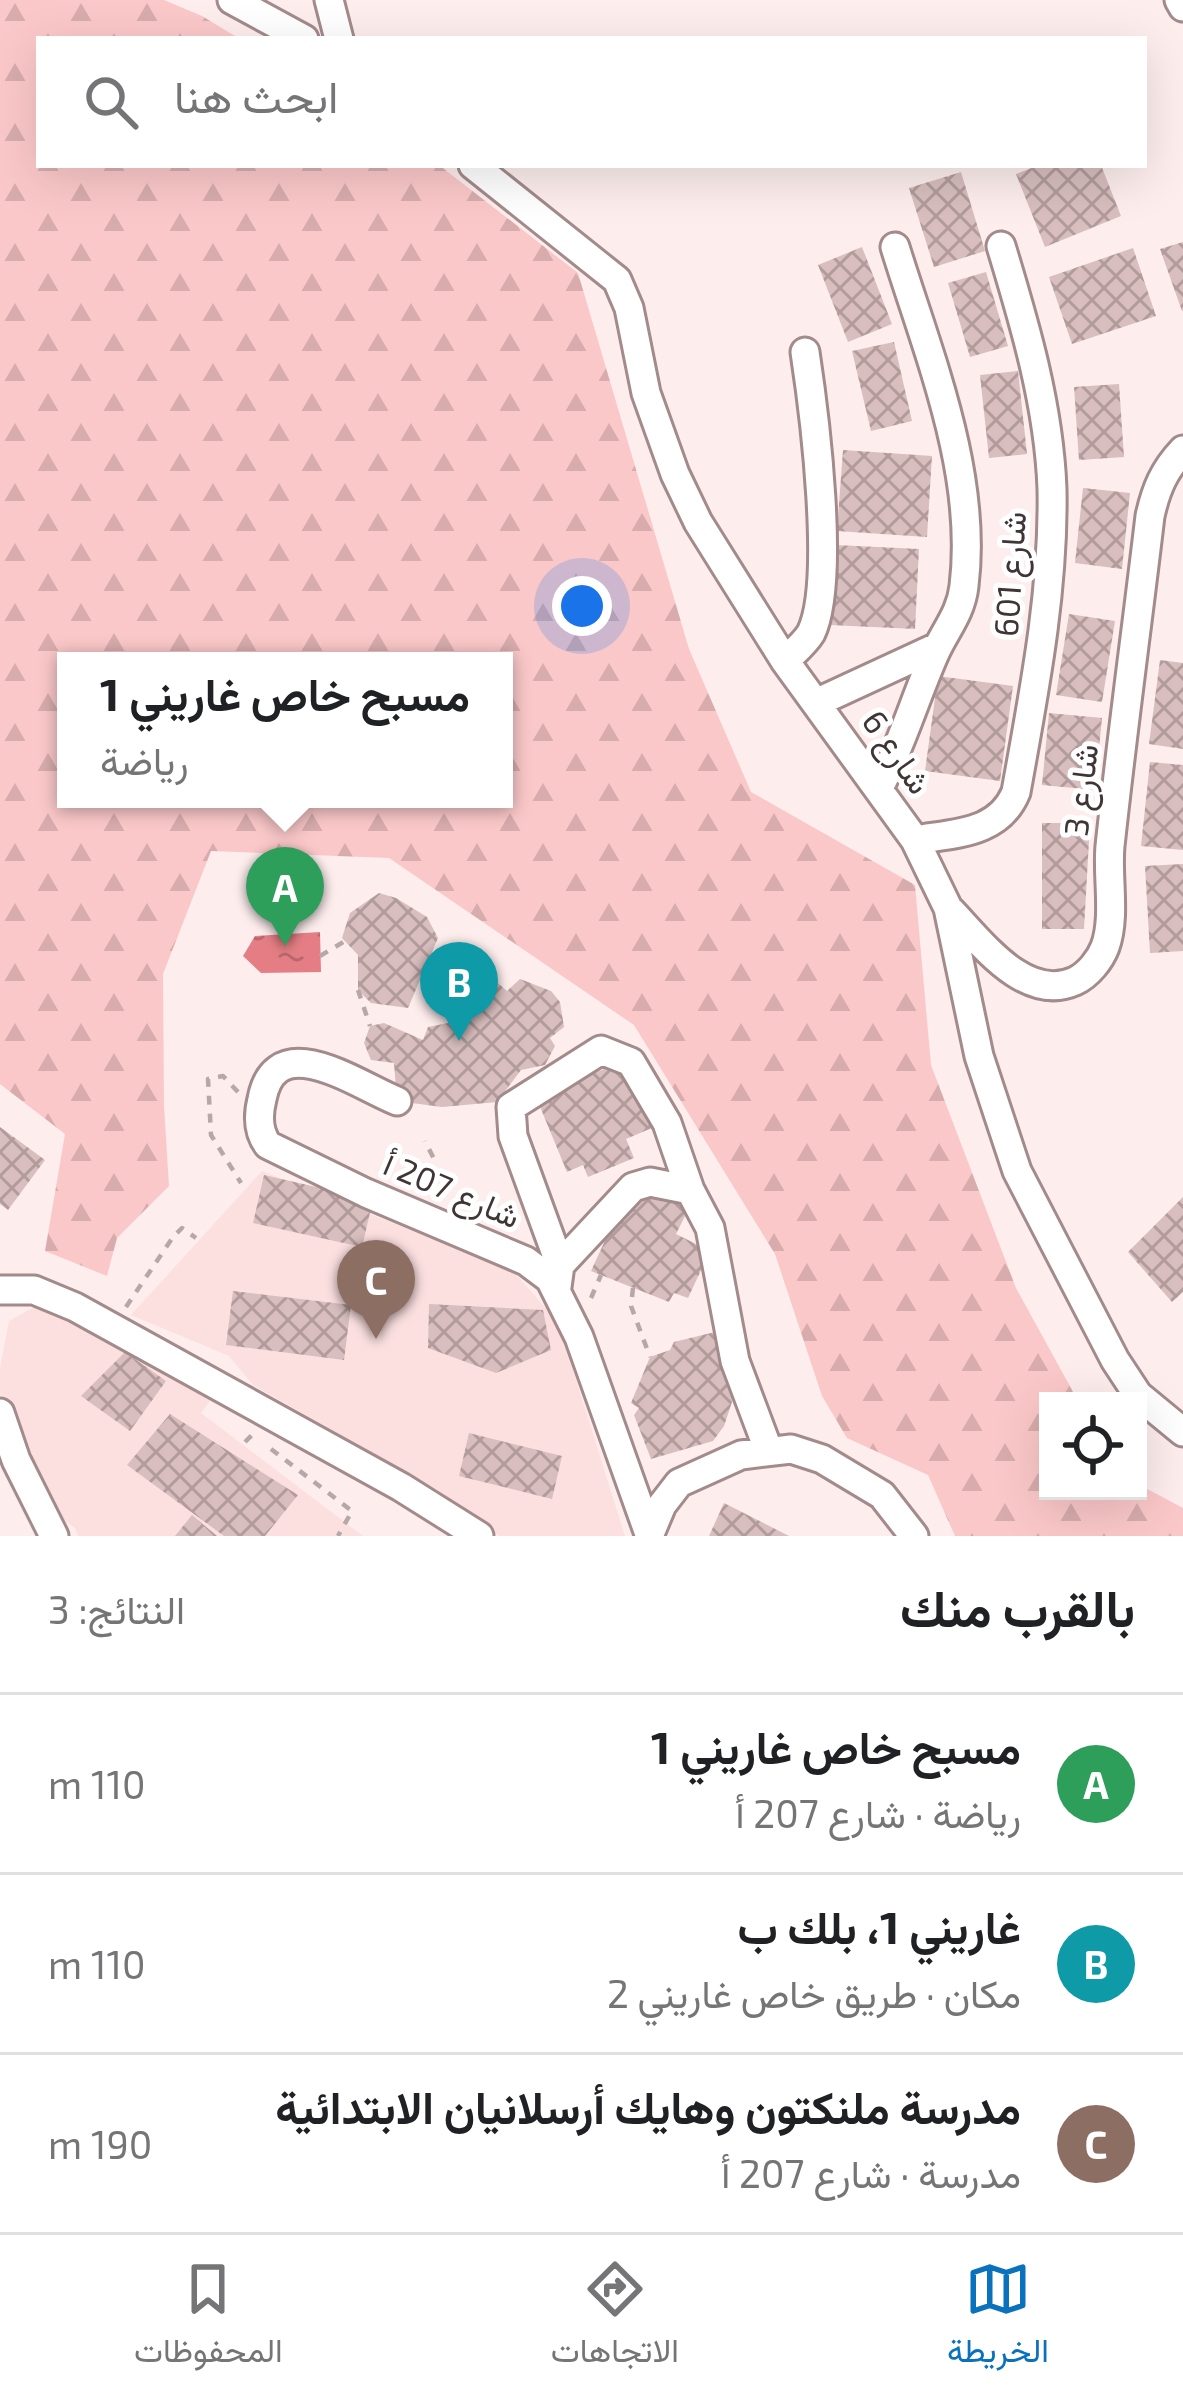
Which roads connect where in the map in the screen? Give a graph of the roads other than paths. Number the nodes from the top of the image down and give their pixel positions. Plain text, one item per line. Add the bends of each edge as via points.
1 (232, 0) edge
2 (329, 0) edge
3 (298, 36) edge
4 (338, 36) edge
5 (477, 168) edge
6 (1001, 246) dead end
7 (895, 247) dead end
8 (805, 352) dead end
9 (1183, 450) edge
10 (937, 647) junction
11 (785, 661) junction
12 (818, 702) junction
13 (879, 788) junction
14 (915, 840) junction
15 (948, 908) junction
16 (397, 1101) dead end
17 (690, 1190) junction
18 (558, 1276) junction
19 (0, 1290) edge
20 (0, 1413) edge
21 (1183, 1432) edge
22 (768, 1449) junction
23 (649, 1535) edge
24 (54, 1536) edge
25 (478, 1536) edge
26 (914, 1536) edge

1 - 3 street
2 - 4 street
5 - 11 street, شارع 6 via 617,280 675,474
6 - 14 street, شارع 601 via 1036,370 1050,470 1050,576 1036,680 1009,809 986,827
7 - 10 street via 959,471 964,589
8 - 11 street via 817,425 819,597 809,637
9 - 15 street, شارع 3 via 1156,489 1150,516 1106,945 1076,980 1029,982
10 - 12 street
10 - 13 street
11 - 12 street, شارع 6
12 - 13 street, شارع 6
13 - 14 street, شارع 6
14 - 15 street, شارع 6
15 - 21 street, شارع 6 via 979,1056 1017,1171 1115,1360 1138,1395
16 - 18 street, شارع 207 أ via 324,1067 292,1062 273,1072 261,1130 268,1145
17 - 18 street via 633,1187
17 - 18 street via 667,1123 631,1062 601,1050 584,1059 511,1107
17 - 22 street via 710,1228 735,1361
18 - 23 street
19 - 25 street via 34,1290 113,1327
20 - 24 street
22 - 23 street via 679,1483
22 - 26 street via 822,1459 882,1495

